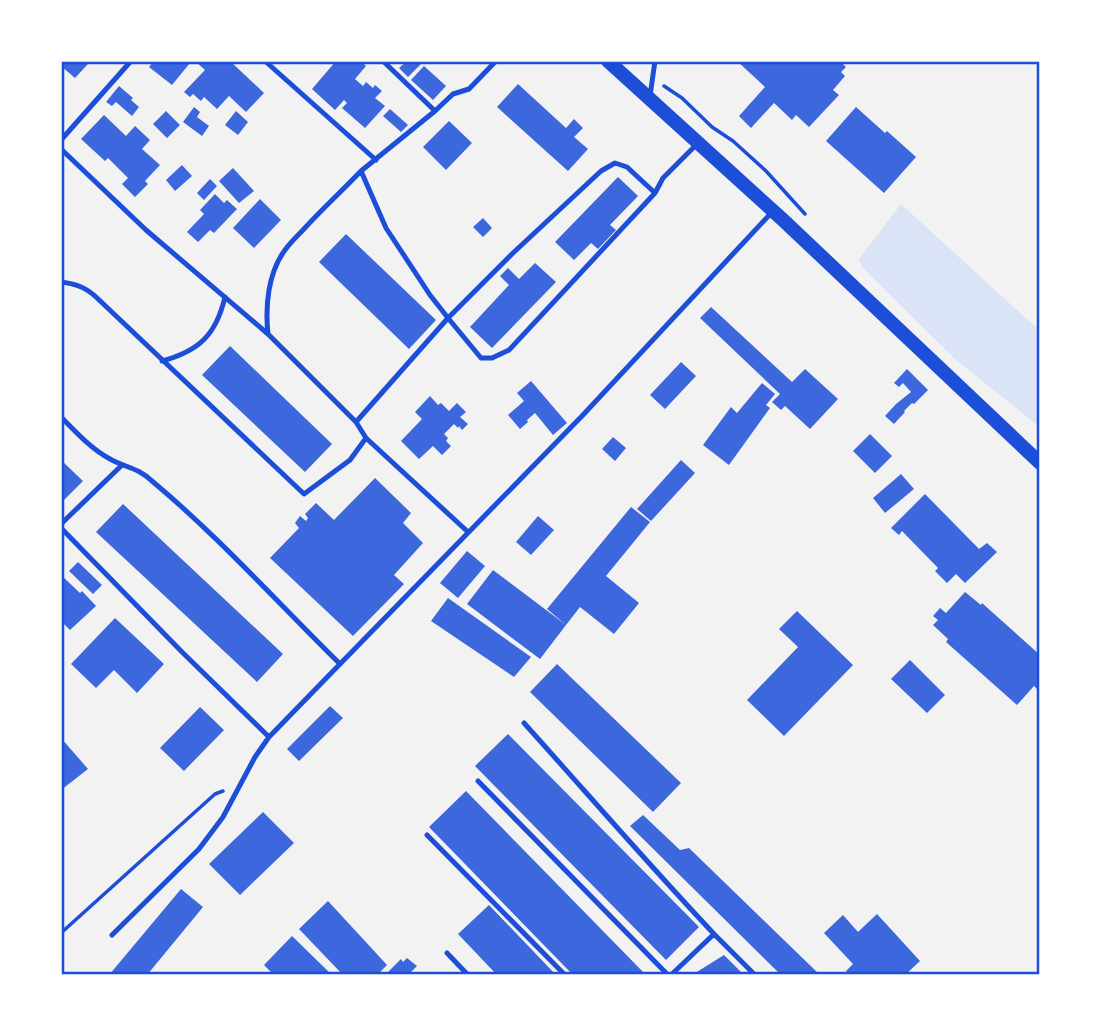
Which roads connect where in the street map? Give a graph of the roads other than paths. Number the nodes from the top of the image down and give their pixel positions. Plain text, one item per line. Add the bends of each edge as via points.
1 (131, 61) edge
2 (265, 61) edge
3 (383, 61) edge
4 (496, 61) edge
5 (608, 61) edge
6 (655, 61) edge
7 (650, 99) junction
8 (435, 111) junction
9 (61, 140) edge
10 (698, 143) junction
11 (61, 149) edge
12 (376, 160) junction
13 (361, 171) junction
14 (655, 193) junction
15 (773, 211) junction
16 (61, 282) edge
17 (225, 297) junction
18 (449, 318) junction
19 (268, 334) junction
20 (162, 361) junction
21 (61, 417) edge
22 (356, 422) junction
23 (366, 438) junction
24 (1040, 463) edge
25 (122, 465) junction
26 (61, 526) edge
27 (468, 532) junction
28 (340, 664) junction
29 (524, 723) dead end
30 (269, 737) junction
31 (478, 781) dead end
32 (427, 835) dead end
33 (714, 934) junction
34 (112, 935) dead end
35 (447, 953) dead end
36 (468, 975) edge
37 (565, 975) edge
38 (670, 975) edge
39 (755, 975) edge

1 - 9 lane
2 - 12 lane
3 - 8 lane
4 - 8 lane via 469,89 453,94
5 - 7 main road
6 - 7 lane
7 - 10 main road
8 - 12 lane
10 - 14 lane via 663,178
10 - 15 main road
11 - 17 lane
12 - 13 lane
13 - 18 lane via 393,238
13 - 19 lane via 284,250 269,288
14 - 18 lane via 628,167 608,166
14 - 18 lane via 501,355 481,358
15 - 24 main road
15 - 27 lane
16 - 20 lane via 87,289
17 - 19 lane
17 - 20 lane via 211,333 180,356
18 - 22 lane
19 - 22 lane
20 - 23 lane via 304,494 350,460
21 - 25 lane via 89,444
22 - 23 lane
23 - 27 lane
25 - 26 lane
25 - 28 lane via 146,475 176,501
26 - 30 lane
27 - 28 lane
28 - 30 lane
29 - 33 lane
30 - 34 lane via 199,849
31 - 38 lane
32 - 37 lane
33 - 38 lane
33 - 39 lane
35 - 36 lane

